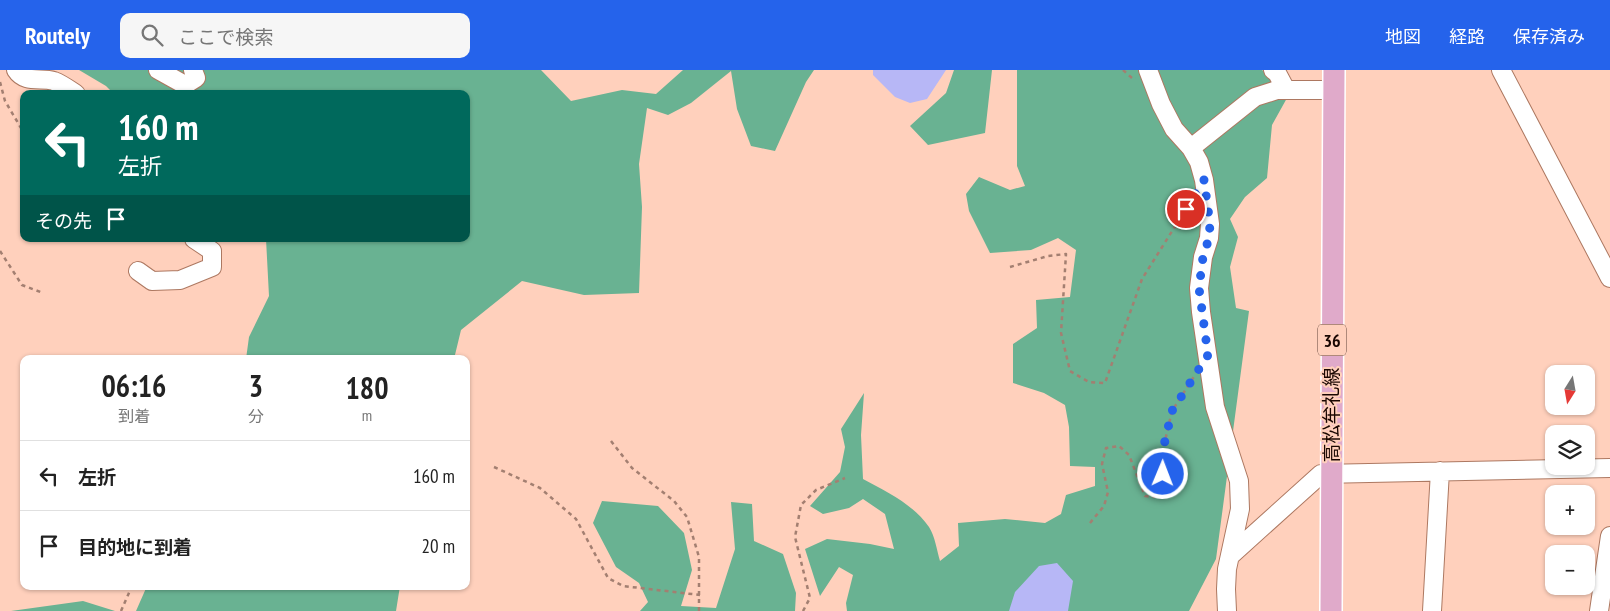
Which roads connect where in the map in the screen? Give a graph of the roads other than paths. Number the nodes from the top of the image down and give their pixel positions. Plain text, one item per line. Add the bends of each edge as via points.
1 (158, 70) edge
2 (194, 70) edge
3 (1148, 70) edge
4 (1273, 70) edge
5 (1501, 70) edge
6 (20, 72) edge
7 (1334, 80) edge
8 (69, 90) edge
9 (1286, 90) junction
10 (1191, 148) junction
11 (198, 242) edge
12 (138, 271) dead end
13 (1610, 278) edge
14 (1610, 468) edge
15 (1440, 471) junction
16 (1331, 474) junction
17 (1610, 536) edge
18 (1230, 556) junction
19 (1227, 611) edge
20 (1331, 611) edge
21 (1432, 611) edge
22 (1599, 611) edge

1 - 2 street via 185,85 196,78
3 - 10 street via 1174,129
4 - 9 street
5 - 13 street
6 - 8 street via 34,80 54,81
7 - 9 street
7 - 16 main road, 高松牟礼線 / 36
9 - 10 street via 1255,97
10 - 18 street via 1204,180 1210,224 1199,288 1215,407 1238,481 1240,509
11 - 12 street via 212,251 212,267 180,280 152,281
14 - 15 street
15 - 16 street
15 - 21 street
16 - 18 street via 1321,474
16 - 20 main road, 高松牟礼線 / 36
17 - 22 street
18 - 19 street

